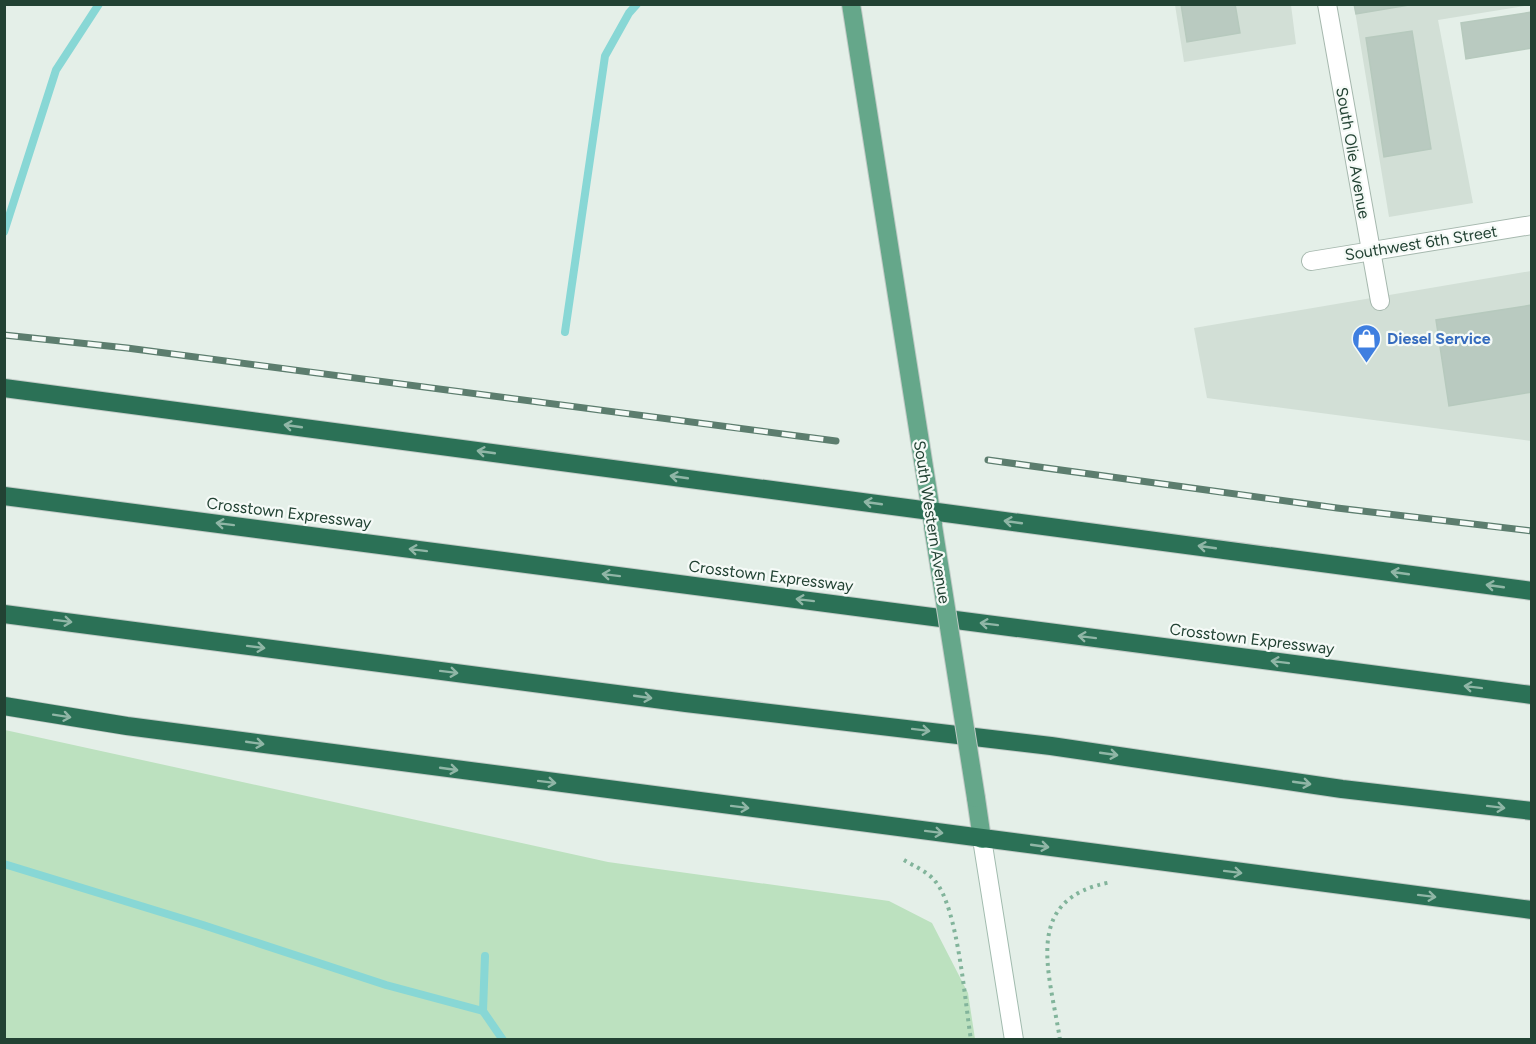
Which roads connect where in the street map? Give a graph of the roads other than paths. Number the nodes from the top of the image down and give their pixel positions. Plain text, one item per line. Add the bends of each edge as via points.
1 (851, 4) edge
2 (1327, 4) edge
3 (1532, 225) edge
4 (1370, 252) junction
5 (1311, 261) dead end
6 (1380, 302) dead end
7 (4, 388) edge
8 (4, 496) edge
9 (932, 518) junction
10 (1532, 591) edge
11 (4, 614) edge
12 (1532, 695) edge
13 (4, 706) edge
14 (1532, 811) edge
15 (982, 839) junction
16 (1532, 910) edge
17 (1014, 1040) edge

1 - 9 main road, South Western Avenue
2 - 4 street, South Olie Avenue
3 - 4 street, Southwest 6th Street
4 - 5 street, Southwest 6th Street
4 - 6 street, South Olie Avenue
9 -> 7 highway
12 -> 8 highway, Crosstown Expressway
10 -> 9 highway
9 - 15 main road, South Western Avenue, bridge
11 -> 14 highway via 686,703 1052,746 1342,789
13 -> 15 highway via 127,726
15 -> 16 highway
15 - 17 street, South Western Avenue

